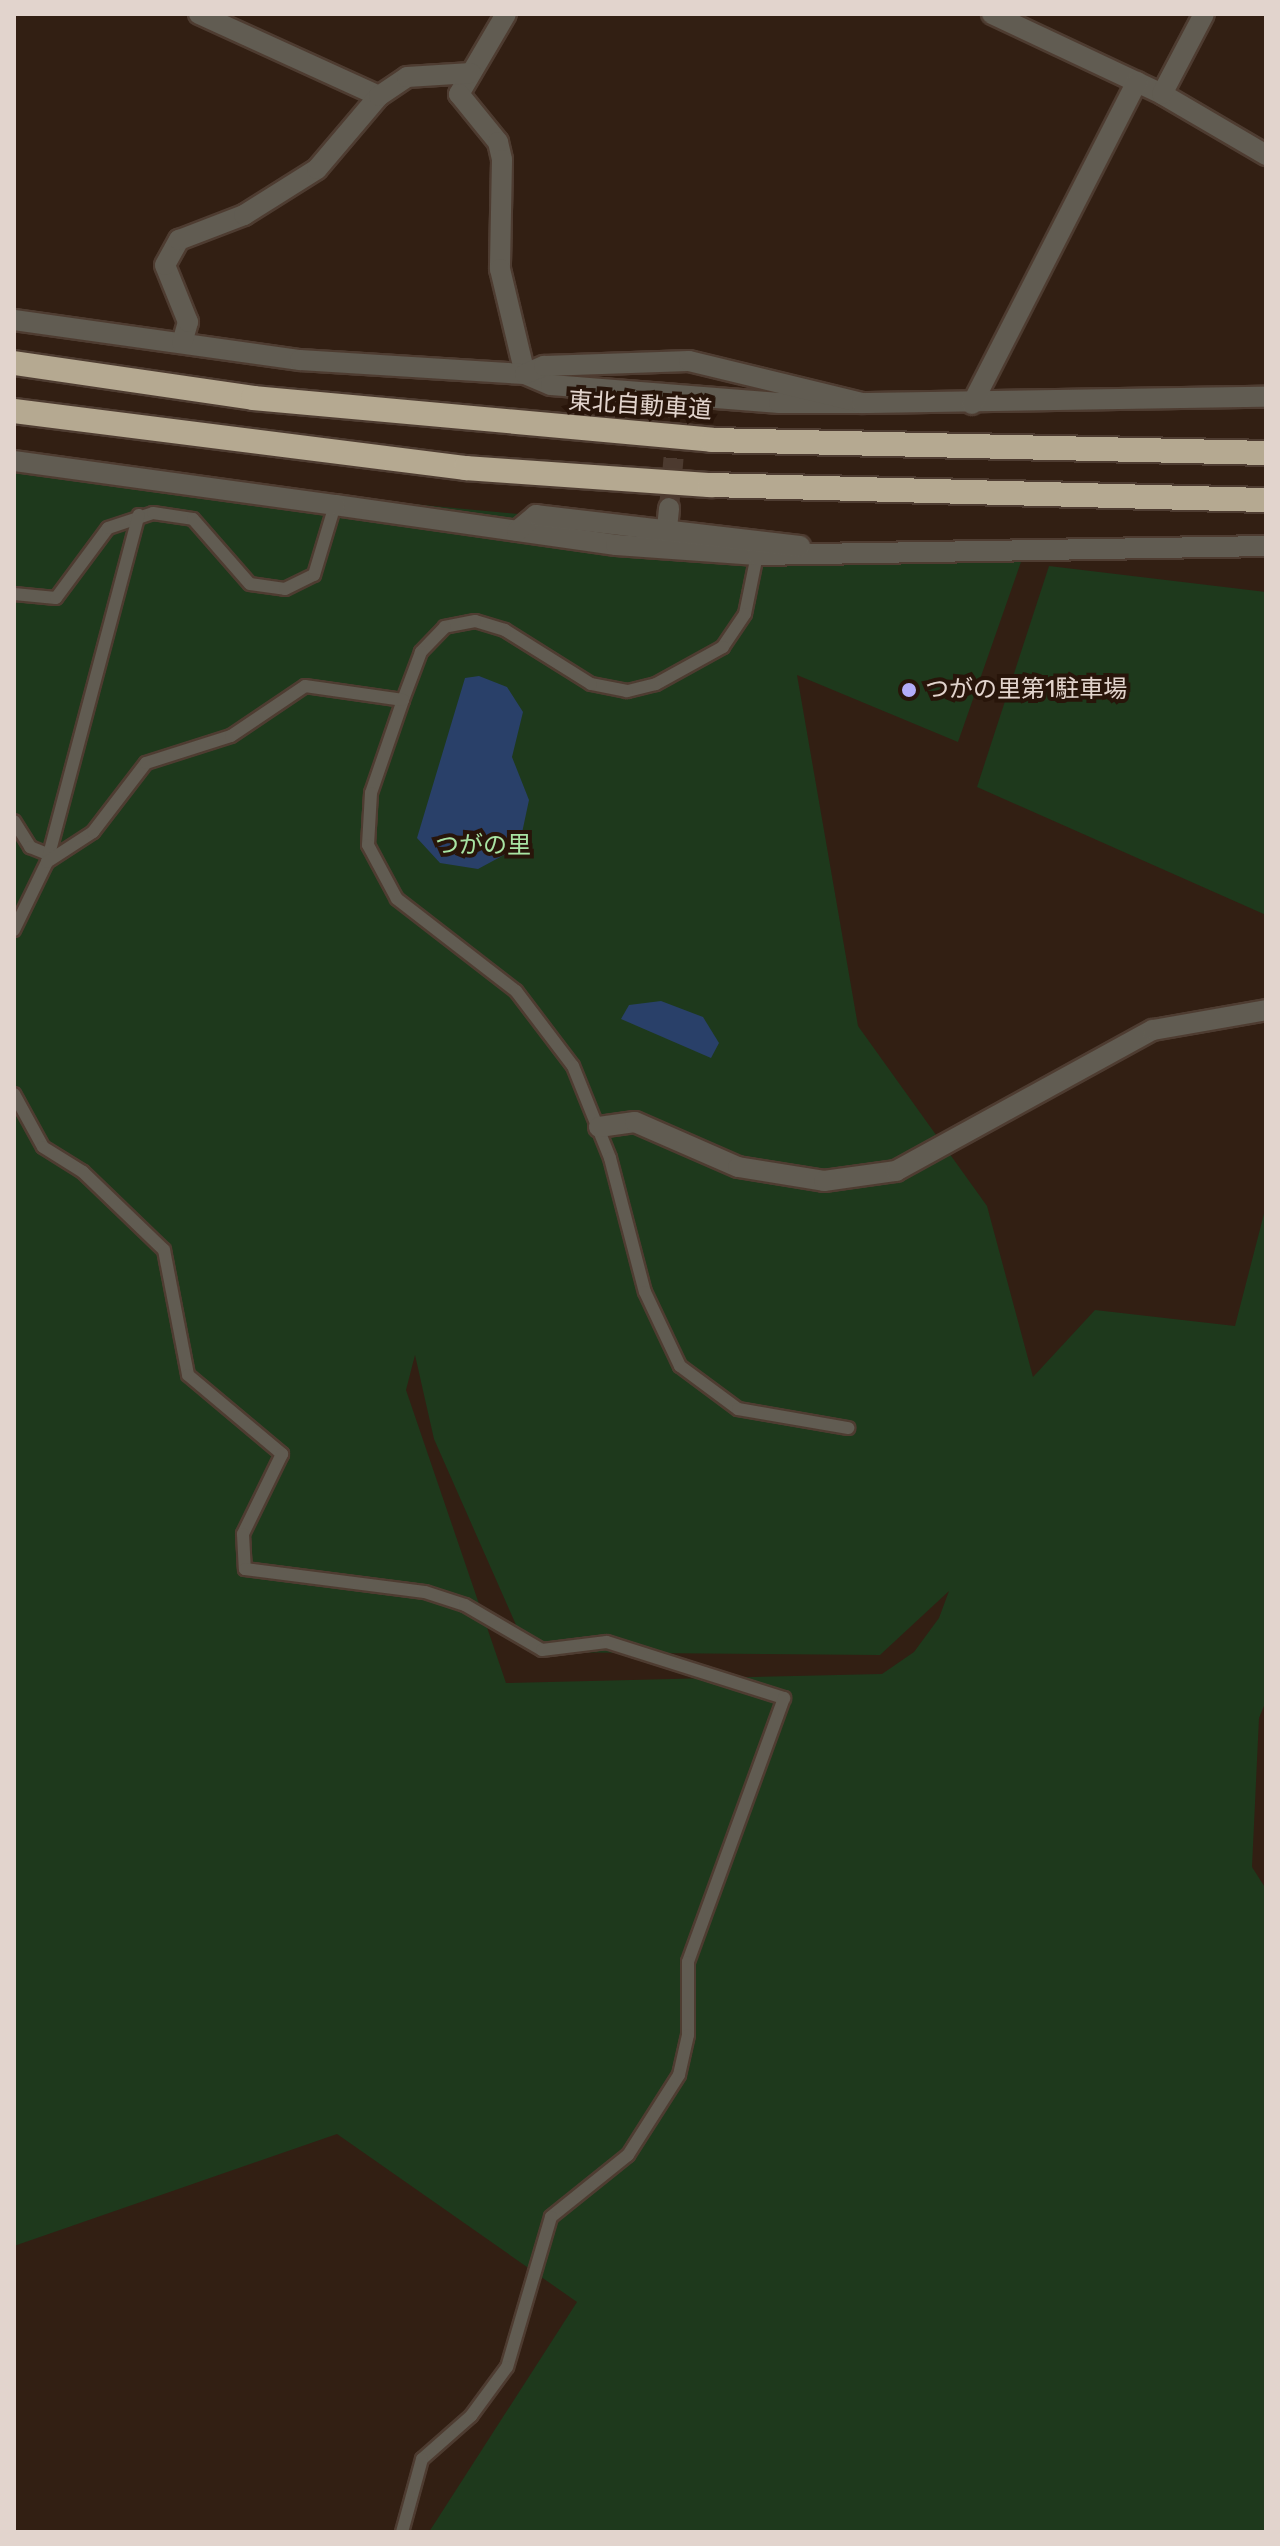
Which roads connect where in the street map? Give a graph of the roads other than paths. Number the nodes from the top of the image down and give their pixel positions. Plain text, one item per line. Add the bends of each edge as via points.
1 (199, 14) edge
2 (506, 14) edge
3 (992, 14) edge
4 (1204, 14) edge
5 (471, 73) junction
6 (1137, 82) junction
7 (1162, 94) junction
8 (379, 96) junction
9 (1266, 155) edge
10 (14, 320) edge
11 (182, 343) junction
12 (14, 363) edge
13 (525, 374) junction
14 (1266, 397) edge
15 (862, 403) junction
16 (972, 404) junction
17 (14, 411) edge
18 (1266, 453) edge
19 (14, 461) edge
20 (1266, 500) edge
21 (335, 505) junction
22 (139, 515) junction
23 (517, 531) junction
24 (1266, 546) edge
25 (839, 553) junction
26 (757, 555) junction
27 (14, 594) edge
28 (403, 700) junction
29 (14, 821) edge
30 (47, 858) junction
31 (14, 930) edge
32 (1266, 1010) edge
33 (14, 1094) edge
34 (599, 1127) junction
35 (848, 1428) dead end
36 (402, 2532) edge

1 - 8 street
2 - 5 street
3 - 6 street
4 - 7 street
5 - 8 street via 407,77
5 - 13 street via 459,94 493,134 502,160 500,269
6 - 7 street
6 - 16 street
7 - 9 street
8 - 11 street via 317,169 168,251 166,278 188,322
10 - 11 street
11 - 13 street via 300,360
12 - 18 highway, 東北自動車道 via 253,398 712,440
13 - 15 street via 551,385 679,400
13 - 15 street via 544,366 689,361
14 - 16 street
15 - 16 street
17 - 20 highway via 434,464 695,484 894,496
19 - 21 street
21 - 22 lane via 314,575 285,589 250,584 193,519
21 - 23 street
22 - 27 lane via 108,528 56,598
22 - 30 lane
23 - 25 street via 536,515 668,518
23 - 26 street
24 - 25 street
25 - 26 street
26 - 28 lane via 745,614 723,647 656,684 627,691 591,684 533,645 475,621 445,627 421,652
28 - 30 lane via 305,686 231,736 146,763 93,832
28 - 34 lane via 367,821 377,872 397,899 516,991 543,1022 573,1066
29 - 30 lane via 30,847
30 - 31 lane
32 - 34 street via 1153,1030 896,1171 824,1181 738,1167 635,1122
33 - 36 lane via 43,1147 83,1172 164,1250 188,1375 282,1454 243,1534 245,1569 425,1592 465,1605 542,1650 607,1642 784,1698 688,1962 688,2035 679,2075 628,2155 551,2217 507,2367 471,2416 422,2459
34 - 35 lane via 645,1292 680,1366 738,1409

